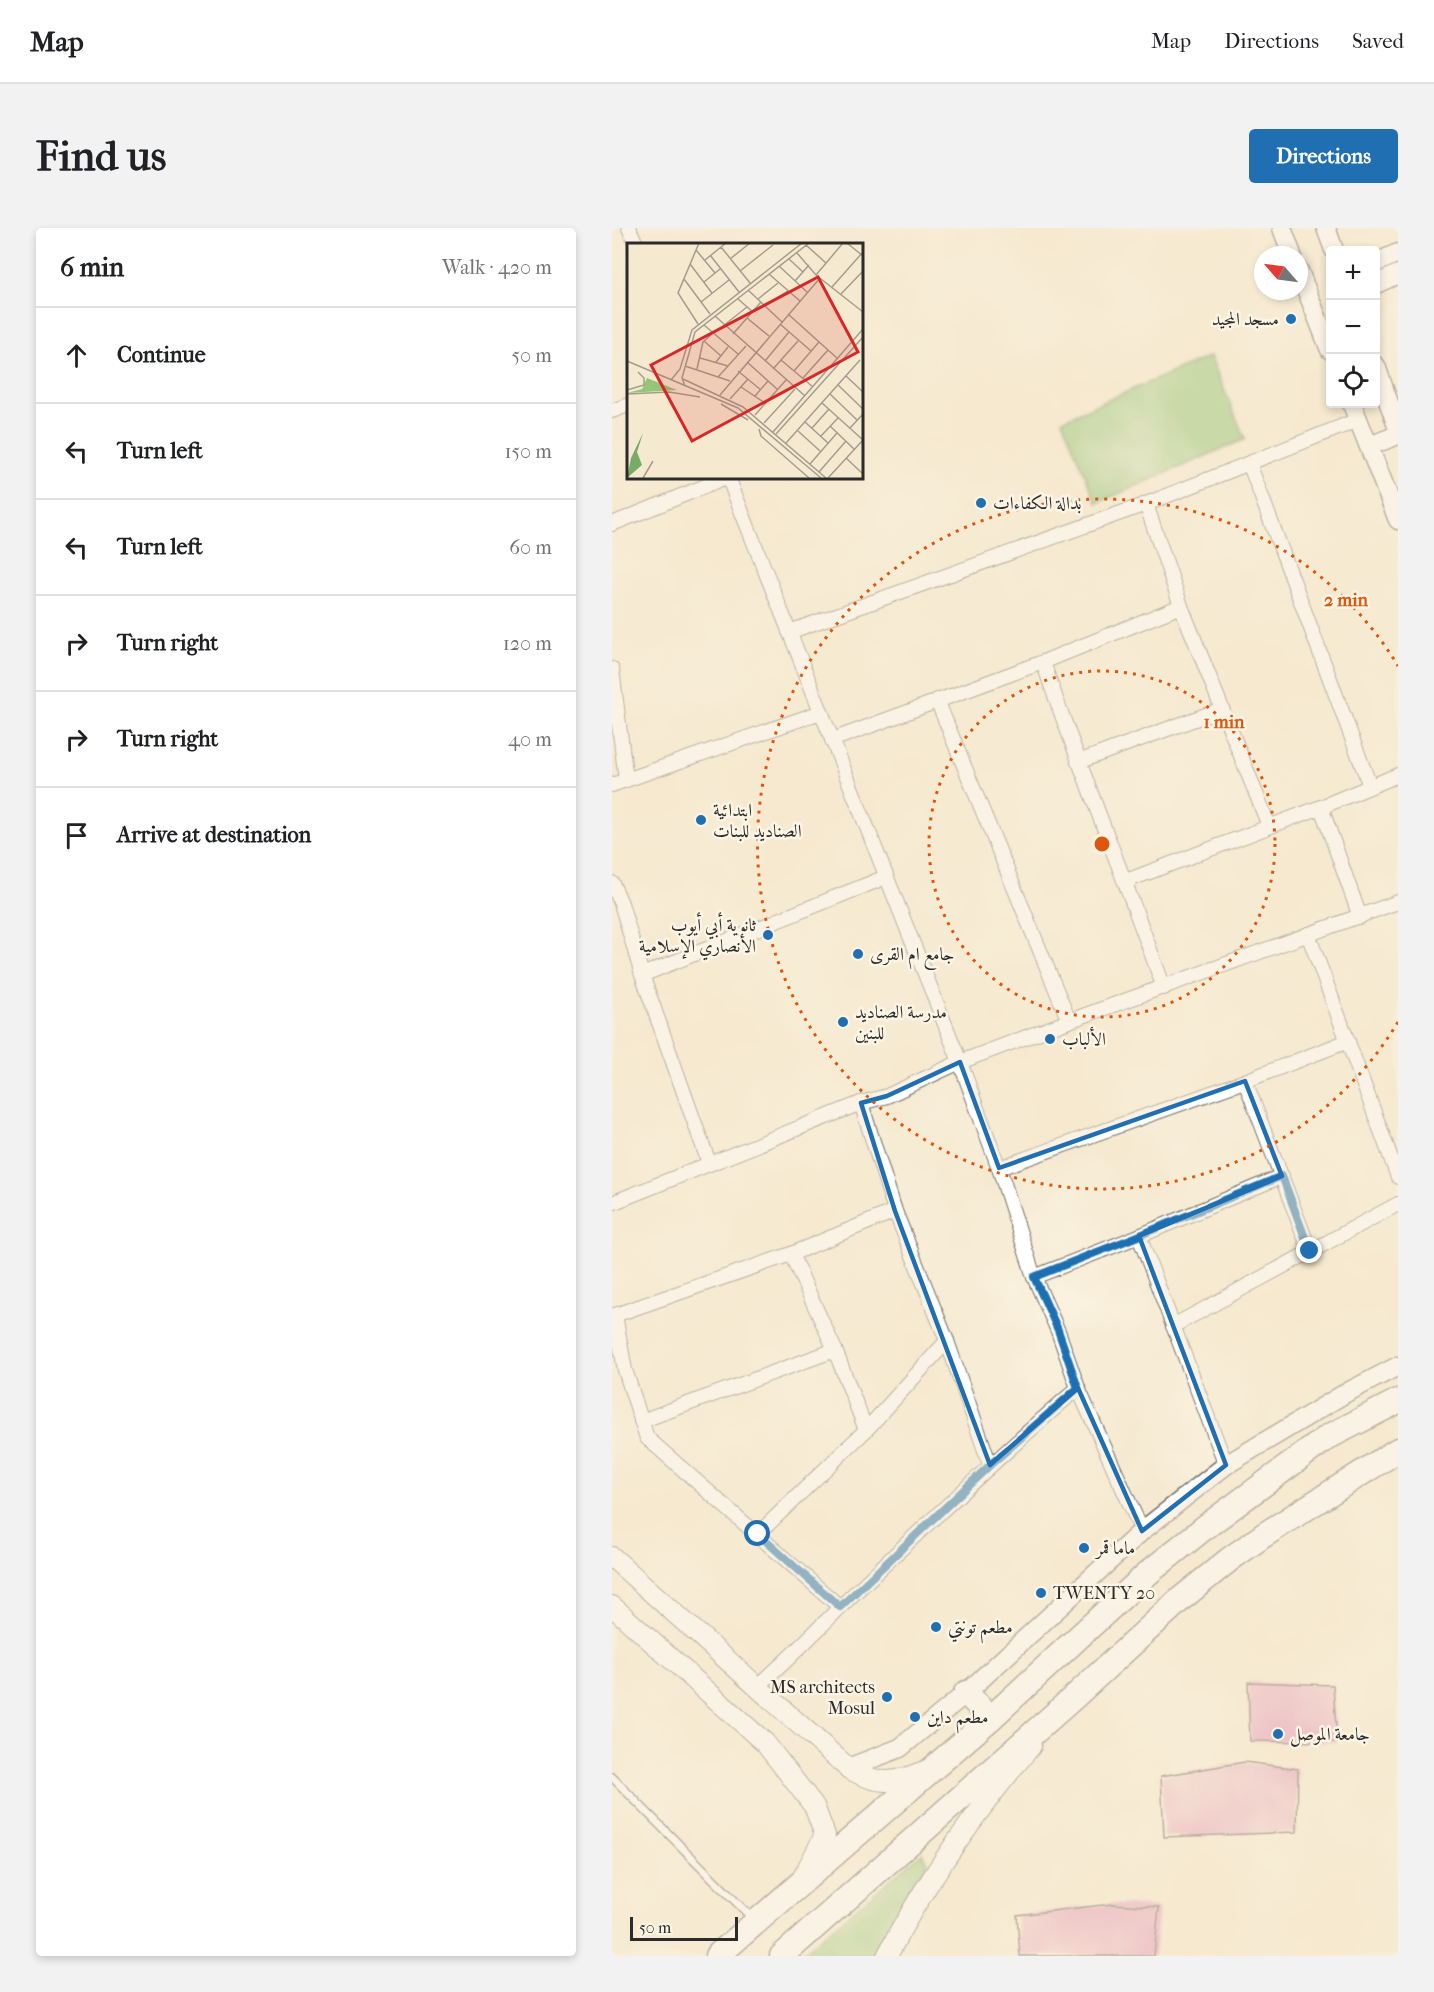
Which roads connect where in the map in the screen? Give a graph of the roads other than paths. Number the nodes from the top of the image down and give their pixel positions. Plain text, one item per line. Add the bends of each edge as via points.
1 (629, 228) edge
2 (1282, 228) edge
3 (1326, 228) edge
4 (636, 243) edge
5 (1289, 246) edge
6 (1333, 246) edge
7 (1398, 253) edge
8 (1380, 261) edge
9 (1398, 274) edge
10 (1380, 282) edge
11 (1308, 295) edge
12 (1326, 340) edge
13 (1380, 377) edge
14 (627, 405) edge
15 (612, 411) edge
16 (1355, 412) edge
17 (1398, 429) edge
18 (1398, 435) edge
19 (1369, 446) junction
20 (1249, 463) junction
21 (726, 478) edge
22 (728, 478) edge
23 (1146, 504) junction
24 (1398, 520) edge
25 (612, 524) edge
26 (1181, 606) junction
27 (789, 632) junction
28 (1043, 662) junction
29 (612, 669) edge
30 (937, 700) junction
31 (1222, 709) junction
32 (821, 712) junction
33 (832, 740) junction
34 (1078, 762) junction
35 (1398, 775) edge
36 (626, 780) junction
37 (612, 785) edge
38 (1370, 786) junction
39 (1321, 807) junction
40 (1269, 826) junction
41 (886, 877) junction
42 (1126, 881) junction
43 (612, 883) edge
44 (1398, 902) edge
45 (616, 905) edge
46 (1360, 917) junction
47 (1308, 934) junction
48 (642, 975) junction
49 (1164, 988) junction
50 (1069, 1021) junction
51 (1348, 1041) junction
52 (960, 1062) junction
53 (1245, 1081) junction
54 (861, 1102) junction
55 (709, 1163) junction
56 (999, 1168) junction
57 (1282, 1176) junction
58 (1398, 1177) edge
59 (612, 1203) edge
60 (1398, 1204) edge
61 (895, 1211) junction
62 (1138, 1236) junction
63 (1310, 1251) junction
64 (791, 1254) junction
65 (1034, 1277) junction
66 (613, 1316) edge
67 (1173, 1326) junction
68 (947, 1341) junction
69 (835, 1350) junction
70 (1398, 1366) edge
71 (1078, 1388) junction
72 (1398, 1401) edge
73 (641, 1421) junction
74 (866, 1430) junction
75 (1398, 1450) edge
76 (990, 1465) junction
77 (1226, 1465) junction
78 (1204, 1528) junction
79 (1143, 1531) junction
80 (758, 1534) junction
81 (612, 1557) edge
82 (1230, 1559) junction
83 (612, 1606) edge
84 (840, 1607) junction
85 (758, 1686) junction
86 (966, 1693) junction
87 (1073, 1698) junction
88 (991, 1718) junction
89 (938, 1766) junction
90 (848, 1768) junction
91 (612, 1777) edge
92 (799, 1885) junction
93 (756, 1923) junction
94 (717, 1956) edge
95 (782, 1956) edge
96 (887, 1956) edge

1 - 4 street
2 - 5 street
3 - 6 street
7 - 8 street
9 - 10 street
11 - 12 street
13 - 17 street
14 - 15 street
16 - 19 street
16 - 20 street
18 - 19 street
19 - 24 street
20 - 23 street
20 - 38 street
21 - 25 street
22 - 27 street
23 - 26 street
23 - 27 street
26 - 28 street
26 - 31 street
27 - 32 street
28 - 30 street
28 - 34 street
29 - 36 street
30 - 33 street
30 - 50 street
31 - 34 street
31 - 40 street
32 - 33 street
32 - 36 street
33 - 41 street
34 - 42 street
35 - 38 street
36 - 37 street
38 - 39 street
39 - 40 street
39 - 46 street
40 - 42 street
41 - 48 street
41 - 52 street
42 - 49 street
43 - 45 street
44 - 46 street
45 - 48 street
46 - 47 street
47 - 49 street
47 - 51 street
48 - 55 street
49 - 50 street
50 - 52 street
51 - 53 street
51 - 58 street
52 - 54 street via 887,1096
52 - 56 street
53 - 56 street
53 - 57 street
54 - 55 street
54 - 61 street
55 - 59 street
56 - 65 street
57 - 62 street
57 - 63 street
60 - 63 street
61 - 64 street
61 - 68 street
62 - 65 street
62 - 67 street
63 - 67 street
64 - 66 street
64 - 69 street
65 - 71 street
66 - 73 street
67 - 77 street
68 - 74 street
68 - 76 street
69 - 73 street
69 - 74 street
70 - 77 street
71 - 76 street
71 - 79 street
72 - 78 highway via 1328,1437
73 - 80 street via 647,1438
74 - 80 street
75 - 82 highway
76 - 84 street
77 - 79 street
78 - 82 highway
78 - 88 highway via 1147,1574
79 - 86 street
80 - 84 street
81 - 85 main road
82 - 87 highway
83 - 92 main road via 765,1743 814,1806 825,1835
84 - 85 street
85 - 90 main road
86 - 88 highway
86 - 90 street via 900,1748
87 - 95 highway
87 - 96 main road via 1005,1778 930,1879
88 - 89 highway
89 - 90 main road via 898,1781 869,1780
89 - 92 highway
91 - 93 lane
92 - 93 highway
93 - 94 highway

